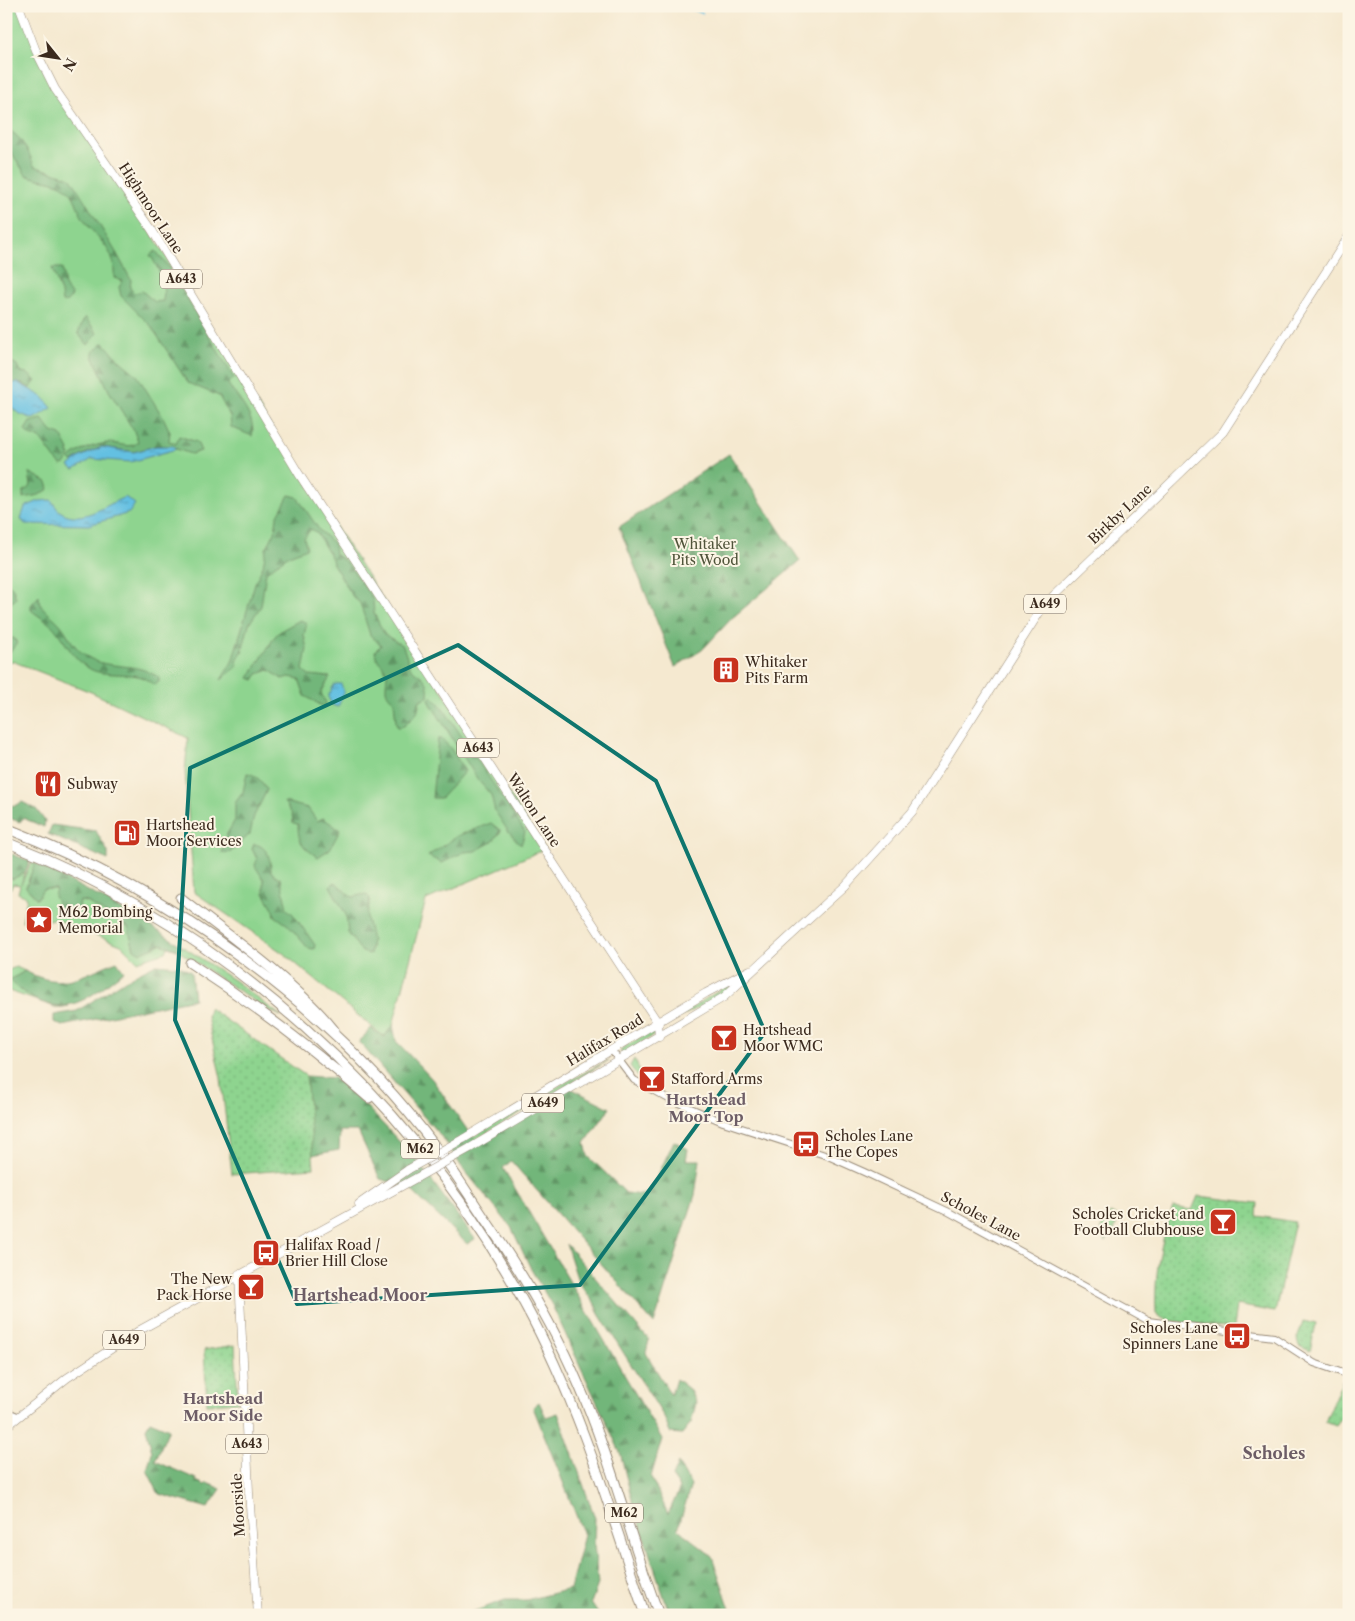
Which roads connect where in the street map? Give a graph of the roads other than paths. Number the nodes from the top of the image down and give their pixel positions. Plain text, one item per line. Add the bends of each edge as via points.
1 (19, 6) edge
2 (1349, 236) edge
3 (299, 474) joint
4 (912, 812) joint
5 (6, 828) edge
6 (6, 842) edge
7 (182, 898) dead end
8 (190, 963) dead end
9 (761, 964) junction
10 (697, 1015) junction
11 (658, 1023) junction
12 (659, 1037) junction
13 (612, 1051) junction
14 (351, 1052) junction
15 (618, 1061) junction
16 (399, 1124) junction
17 (337, 1220) junction
18 (239, 1274) junction
19 (1349, 1375) edge
20 (6, 1411) edge
21 (17, 1416) junction
22 (6, 1427) edge
23 (258, 1615) edge
24 (645, 1615) edge
25 (659, 1615) edge

1 - 3 main road, Highmoor Lane / A643 via 55,90 152,230
2 - 4 main road, Birkby Lane / A649 via 1223,432 1044,605
3 - 11 main road, Walton Lane / A643
4 - 9 main road, Halifax Road / A649 via 845,886
5 - 14 highway, M62 via 91,865 173,912 260,973
6 - 16 highway, M62 via 116,893 241,975 333,1054
7 - 14 highway via 299,994 326,1019
8 - 16 highway via 291,1033
9 - 10 main road, Halifax Road / A649 via 724,997
9 - 11 main road, Halifax Road / A649
10 - 11 main road via 666,1026
10 - 12 main road, Halifax Road / A649
11 - 12 main road, Walton Lane / A643
11 - 13 main road, Halifax Road / A649
12 - 15 main road, Halifax Road / A649
13 - 15 main road, Scholes Lane
13 - 17 main road, Halifax Road / A649, bridge via 409,1169
14 - 25 highway, M62 via 437,1148 508,1252 546,1320 577,1381 599,1437
15 - 17 main road, Halifax Road / A649, bridge via 470,1148
15 - 19 main road, Scholes Lane via 634,1080 667,1098 723,1122 828,1156 872,1176 947,1211 1148,1321 1274,1337 1314,1363
16 - 24 highway, M62 via 451,1189 524,1303 594,1462
17 - 18 main road, A649
18 - 21 main road, A649 via 101,1354
18 - 23 main road, Moorside / A643
20 - 21 main road
21 - 22 main road, A649

